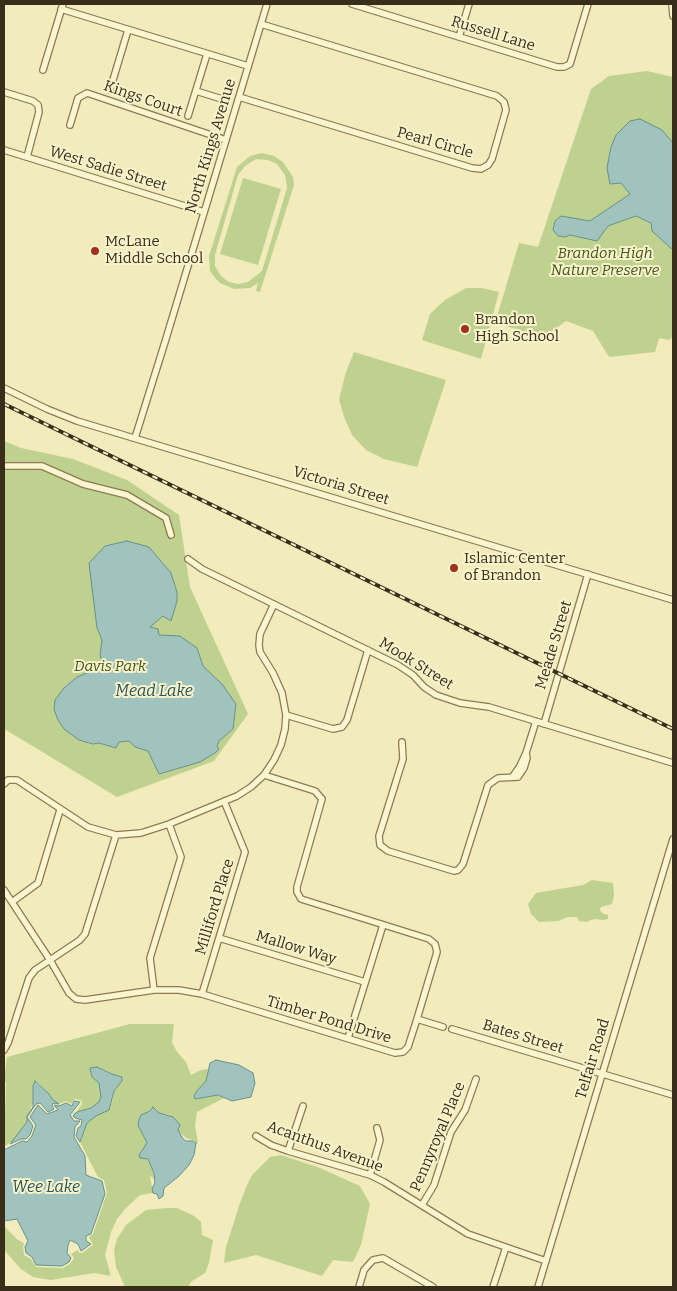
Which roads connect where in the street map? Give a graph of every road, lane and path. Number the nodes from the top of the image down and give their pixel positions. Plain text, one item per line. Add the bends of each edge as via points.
1 (267, 4) edge
2 (352, 4) edge
3 (469, 4) edge
4 (588, 4) edge
5 (672, 4) edge
6 (62, 6) edge
7 (673, 16) edge
8 (261, 24) junction
9 (128, 30) junction
10 (459, 37) junction
11 (207, 54) junction
12 (248, 66) junction
13 (43, 70) dead end
14 (110, 90) dead end
15 (196, 91) junction
16 (4, 92) edge
17 (239, 97) junction
18 (222, 99) dead end
19 (188, 116) dead end
20 (70, 125) dead end
21 (226, 140) junction
22 (4, 150) edge
23 (27, 157) junction
24 (204, 212) junction
25 (4, 388) edge
26 (135, 438) junction
27 (4, 466) edge
28 (171, 535) dead end
29 (188, 559) dead end
30 (588, 574) junction
31 (673, 600) edge
32 (274, 604) junction
33 (368, 650) junction
34 (286, 715) junction
35 (536, 721) junction
36 (544, 724) junction
37 (402, 742) dead end
38 (673, 763) edge
39 (264, 775) junction
40 (4, 784) edge
41 (224, 801) junction
42 (60, 810) junction
43 (169, 824) junction
44 (116, 835) junction
45 (673, 839) edge
46 (672, 846) edge
47 (4, 890) edge
48 (12, 902) junction
49 (383, 925) junction
50 (219, 938) junction
51 (50, 960) junction
52 (365, 982) junction
53 (154, 990) junction
54 (202, 994) junction
55 (417, 1019) junction
56 (443, 1027) dead end
57 (452, 1029) dead end
58 (348, 1038) junction
59 (4, 1050) edge
60 (601, 1074) junction
61 (476, 1079) dead end
62 (673, 1095) edge
63 (303, 1106) dead end
64 (377, 1128) dead end
65 (256, 1136) dead end
66 (288, 1151) junction
67 (370, 1175) junction
68 (422, 1205) junction
69 (506, 1247) junction
70 (546, 1261) junction
71 (359, 1287) edge
72 (433, 1287) edge
73 (493, 1287) edge
74 (538, 1287) edge

1 - 8 street, North Kings Avenue
2 - 10 street, Russell Lane
3 - 10 street
4 - 10 street, Russell Lane via 570,64 564,67
5 - 7 street
6 - 9 street
6 - 13 street
8 - 12 street, North Kings Avenue
8 - 17 street, Pearl Circle via 497,96 504,102 506,110 492,158 482,169 472,168
9 - 11 street
9 - 14 street
11 - 12 street
11 - 15 street
12 - 17 street, North Kings Avenue
15 - 18 street
15 - 19 street
16 - 23 street via 38,105
17 - 21 street, North Kings Avenue
20 - 21 street, Kings Court via 78,98 87,93
21 - 24 street, North Kings Avenue
22 - 23 street, West Sadie Street
23 - 24 street, West Sadie Street
24 - 26 street, North Kings Avenue
25 - 26 street, Victoria Street via 68,418
26 - 30 street, Victoria Street
27 - 28 street via 42,466 83,484 127,495 166,518
29 - 32 street, Mook Street
30 - 31 street, Victoria Street
30 - 36 street, Meade Street
32 - 33 street, Mook Street
32 - 34 street via 260,634 259,645 278,684
33 - 34 street via 342,727 333,729
33 - 35 street, Mook Street via 406,670 436,695
34 - 39 street via 281,745
35 - 36 street, Mook Street
35 - 37 street via 527,758 518,777 494,779 488,785 463,864 458,870 388,851 380,845 379,836 403,759
36 - 38 street, Mook Street
39 - 41 street via 251,787
39 - 49 street, Timber Pond Drive via 315,791 322,799 297,887 298,896
40 - 42 street via 8,780 17,780
41 - 43 street
41 - 50 street, Milliford Place via 244,852
42 - 44 street via 88,828
42 - 48 street via 38,883
43 - 44 street via 142,834
43 - 53 street via 181,857 150,958
44 - 51 street via 85,934
45 - 46 street, Telfair Road
46 - 60 street, Telfair Road
47 - 48 street, Timber Pond Drive
48 - 51 street, Timber Pond Drive
49 - 52 street
49 - 55 street, Timber Pond Drive via 429,939 435,944 437,952
50 - 52 street, Mallow Way
50 - 54 street, Milliford Place
51 - 53 street, Timber Pond Drive via 76,999
51 - 59 street via 29,978
52 - 58 street
53 - 54 street, Timber Pond Drive
54 - 58 street, Timber Pond Drive
55 - 56 street
55 - 58 street, Timber Pond Drive via 408,1047 399,1054
57 - 60 street, Bates Street
60 - 62 street, Bates Street
60 - 70 street, Telfair Road
61 - 68 street, Pennyroyal Place via 465,1110 451,1132 434,1185
63 - 66 street
64 - 67 street via 380,1140
65 - 66 street, Acanthus Avenue
66 - 67 street, Acanthus Avenue
67 - 68 street, Acanthus Avenue
68 - 69 street, Acanthus Avenue via 468,1234
69 - 70 street, Acanthus Avenue
69 - 73 street
70 - 74 street, Telfair Road
71 - 72 street via 364,1270 373,1260 383,1258

